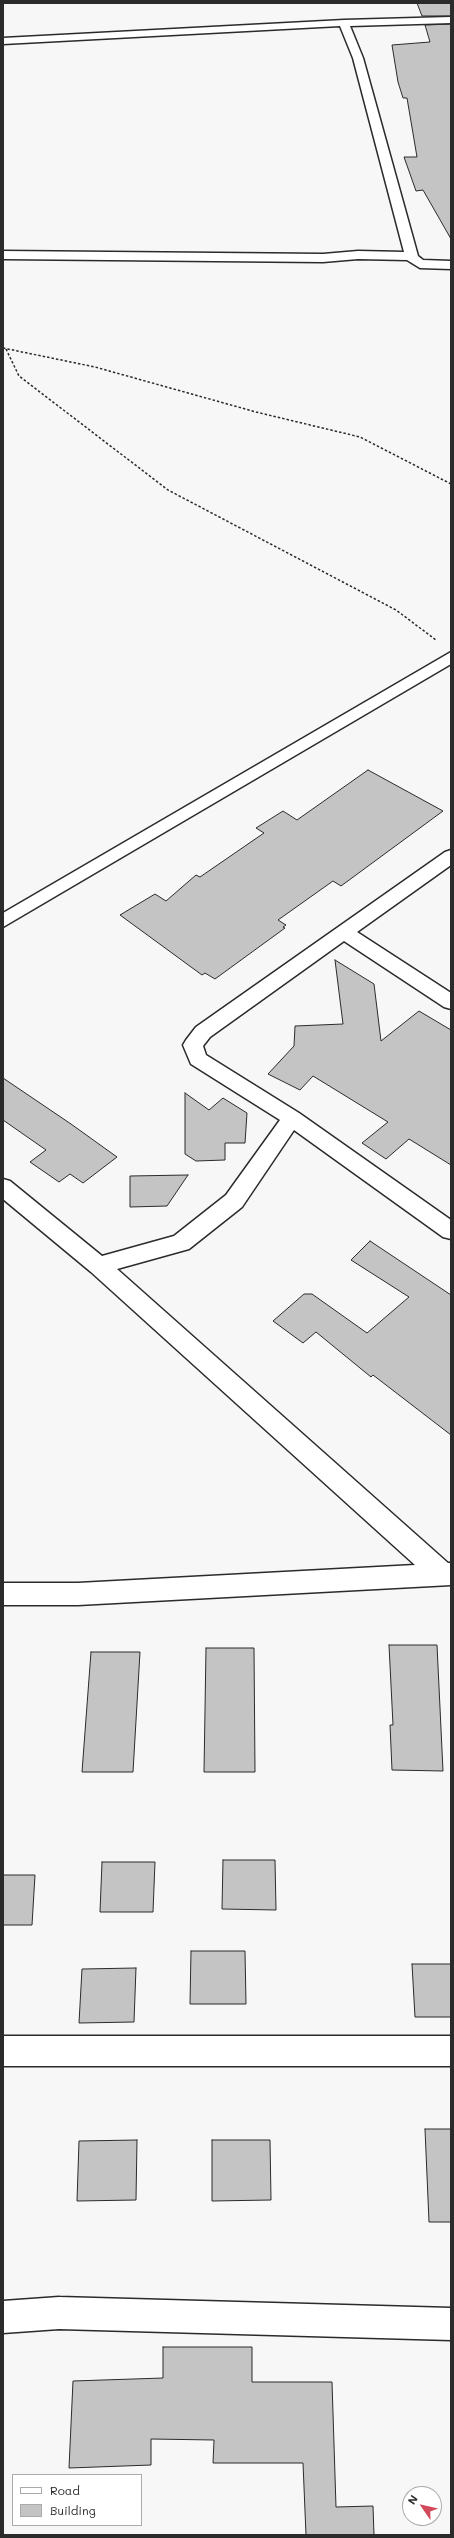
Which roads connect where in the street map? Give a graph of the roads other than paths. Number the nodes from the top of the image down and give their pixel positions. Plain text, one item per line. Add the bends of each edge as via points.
1 (451, 20) edge
2 (344, 23) junction
3 (3, 41) edge
4 (3, 255) edge
5 (411, 256) junction
6 (451, 265) edge
7 (451, 657) edge
8 (451, 856) edge
9 (3, 921) edge
10 (344, 932) junction
11 (451, 1002) edge
12 (292, 1118) junction
13 (3, 1187) edge
14 (451, 1232) edge
15 (99, 1266) junction
16 (447, 1574) edge
17 (3, 1594) edge
18 (451, 2050) edge
19 (3, 2051) edge
20 (3, 2317) edge
21 (451, 2324) edge

1 - 2 street
2 - 3 street
2 - 5 street via 358,58
4 - 5 street via 323,258
5 - 6 street via 420,264
7 - 9 street
8 - 10 street
10 - 11 street
10 - 12 street via 203,1032 193,1045 198,1059
12 - 14 street
12 - 15 street via 234,1201 181,1243
13 - 15 street
15 - 16 street
16 - 17 street via 78,1594
18 - 19 street
20 - 21 street via 59,2313

